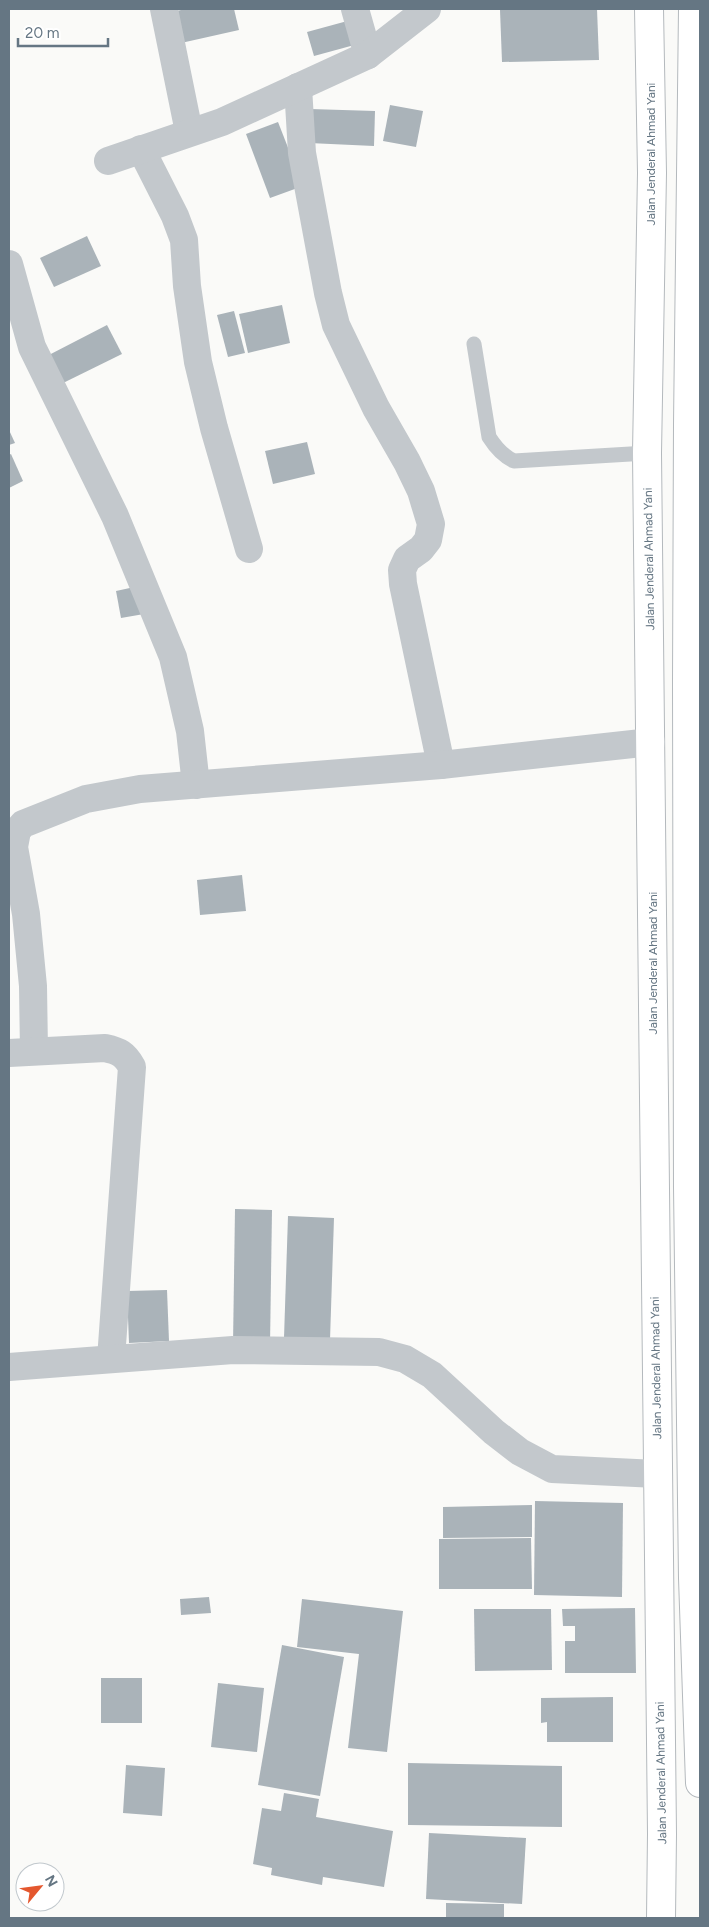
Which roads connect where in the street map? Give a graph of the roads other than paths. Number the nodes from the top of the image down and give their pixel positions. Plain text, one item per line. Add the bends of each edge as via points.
1 (164, 9) edge
2 (355, 9) edge
3 (427, 9) edge
4 (649, 9) edge
5 (693, 9) edge
6 (368, 55) junction
7 (697, 57) edge
8 (298, 87) junction
9 (189, 132) junction
10 (141, 149) junction
11 (108, 160) dead end
12 (9, 264) edge
13 (474, 344) dead end
14 (647, 453) junction
15 (249, 549) dead end
16 (651, 742) junction
17 (694, 744) edge
18 (441, 765) junction
19 (196, 785) junction
20 (16, 820) edge
21 (694, 878) edge
22 (694, 1001) edge
23 (21, 1052) edge
24 (694, 1187) edge
25 (111, 1360) junction
26 (9, 1367) edge
27 (657, 1474) junction
28 (700, 1783) edge
29 (661, 1918) edge

1 - 9 street
2 - 6 street
3 - 6 street
4 - 14 highway, Jalan Jenderal Ahmad Yani via 652,174
5 - 7 highway
6 - 8 street
7 - 17 highway via 688,424
8 - 9 street via 222,122
8 - 18 street via 302,153 336,325 421,491 431,524 428,540 407,559 402,570
9 - 10 street
10 - 11 street
10 - 15 street via 184,240 198,362
12 - 19 street via 32,347 114,516 173,657 190,731
13 - 14 lane via 489,437 507,457 514,461
14 - 16 highway, Jalan Jenderal Ahmad Yani
16 - 18 street
16 - 27 highway, Jalan Jenderal Ahmad Yani
17 - 21 highway
18 - 19 street
19 - 20 street via 140,789 86,799
20 - 23 street via 14,848 33,986
21 - 22 highway
22 - 24 highway
23 - 25 street via 105,1048 118,1050 132,1067
24 - 28 highway via 693,1568
25 - 26 street
25 - 27 street via 233,1350 379,1352 405,1359 432,1375 507,1442 552,1468
27 - 29 highway, Jalan Jenderal Ahmad Yani

